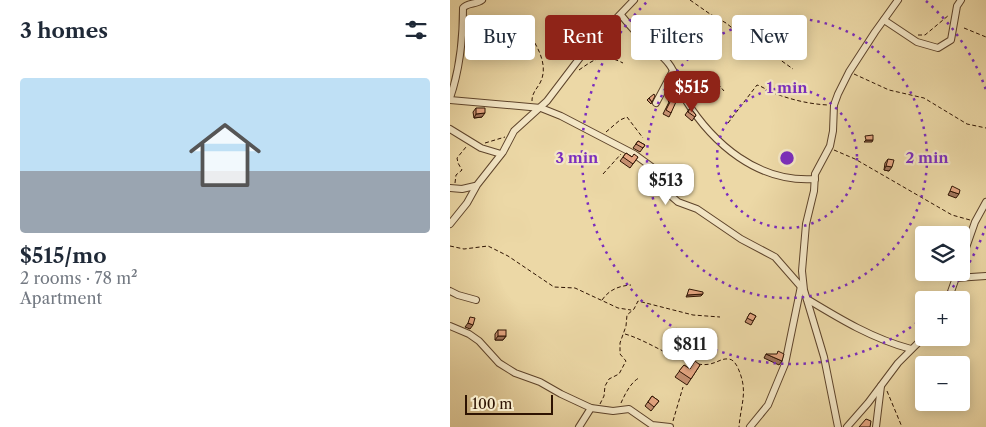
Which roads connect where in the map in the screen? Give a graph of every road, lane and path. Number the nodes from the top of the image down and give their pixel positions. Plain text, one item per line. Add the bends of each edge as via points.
1 (482, 0) edge
2 (634, 0) edge
3 (690, 0) edge
4 (898, 0) edge
5 (961, 0) edge
6 (956, 10) junction
7 (620, 15) edge
8 (621, 16) edge
9 (884, 20) junction
10 (964, 28) dead end
11 (986, 37) edge
12 (911, 39) junction
13 (535, 44) edge
14 (578, 60) edge
15 (623, 63) dead end
16 (794, 69) dead end
17 (673, 71) junction
18 (849, 72) junction
19 (575, 73) dead end
20 (724, 91) dead end
21 (450, 99) edge
22 (656, 103) dead end
23 (834, 105) junction
24 (532, 106) junction
25 (541, 108) junction
26 (728, 123) dead end
27 (986, 128) edge
28 (450, 129) edge
29 (596, 136) junction
30 (510, 137) junction
31 (643, 138) dead end
32 (470, 141) junction
33 (478, 146) junction
34 (625, 150) junction
35 (828, 152) junction
36 (501, 154) junction
37 (603, 174) dead end
38 (814, 179) junction
39 (475, 186) junction
40 (452, 189) edge
41 (986, 202) edge
42 (975, 222) junction
43 (450, 224) edge
44 (970, 236) edge
45 (450, 246) edge
46 (970, 275) edge
47 (986, 276) edge
48 (630, 285) dead end
49 (802, 288) junction
50 (450, 290) edge
51 (807, 299) junction
52 (476, 300) dead end
53 (602, 300) junction
54 (632, 310) junction
55 (720, 316) dead end
56 (450, 326) edge
57 (624, 334) junction
58 (915, 345) edge
59 (911, 349) junction
60 (639, 378) dead end
61 (883, 382) junction
62 (683, 387) dead end
63 (594, 408) junction
64 (618, 411) junction
65 (579, 427) edge
66 (670, 427) edge
67 (739, 427) edge
68 (750, 427) edge
69 (838, 427) edge
70 (847, 427) edge
71 (876, 427) edge
72 (902, 427) edge

1 - 21 street via 463,8 458,70
2 - 7 street
3 - 16 path
4 - 9 street
5 - 6 street
6 - 12 path via 925,35
6 - 12 street via 949,42 935,48
8 - 17 street via 665,58
9 - 12 street
9 - 18 street
10 - 11 path
13 - 24 path via 544,70 532,95
14 - 25 street
15 - 19 path via 604,57
17 - 20 path via 704,85 719,86
17 - 22 street
17 - 38 street via 700,122 738,157 773,173
18 - 23 street
18 - 27 path via 889,90 924,98 967,124
21 - 24 street
23 - 26 path via 796,101 757,85
23 - 35 street
24 - 25 street
25 - 29 street
25 - 30 street
28 - 32 street
29 - 31 path via 626,116
29 - 34 street
30 - 33 path
30 - 36 street
32 - 33 street
32 - 40 path via 457,158 462,170 456,175
33 - 36 street
34 - 37 path
34 - 49 street via 660,173 670,195 678,202 696,209 741,239 772,254
35 - 38 street
35 - 42 path via 837,151 855,159 952,215
36 - 39 street
38 - 49 street via 803,243
39 - 40 street
39 - 43 street via 467,203
41 - 42 street
42 - 44 street
45 - 53 path via 464,249 488,246 554,288 576,288
46 - 47 street
48 - 53 path via 609,291
49 - 51 street
49 - 68 street via 785,364 768,405
50 - 52 street
51 - 59 street via 866,332
51 - 69 street via 828,374
53 - 54 path via 618,308
54 - 55 path via 640,301 693,315
54 - 57 path via 627,315
56 - 63 street via 479,341 499,363 513,372
57 - 63 path via 619,350 626,361 619,374 609,379 604,396
57 - 67 path via 685,361 710,365 733,360 744,386
58 - 59 street
59 - 61 street
60 - 64 path via 631,385
61 - 70 street
61 - 71 street
61 - 72 path
62 - 66 path
63 - 64 street
63 - 65 street
64 - 66 street via 630,410 652,425

